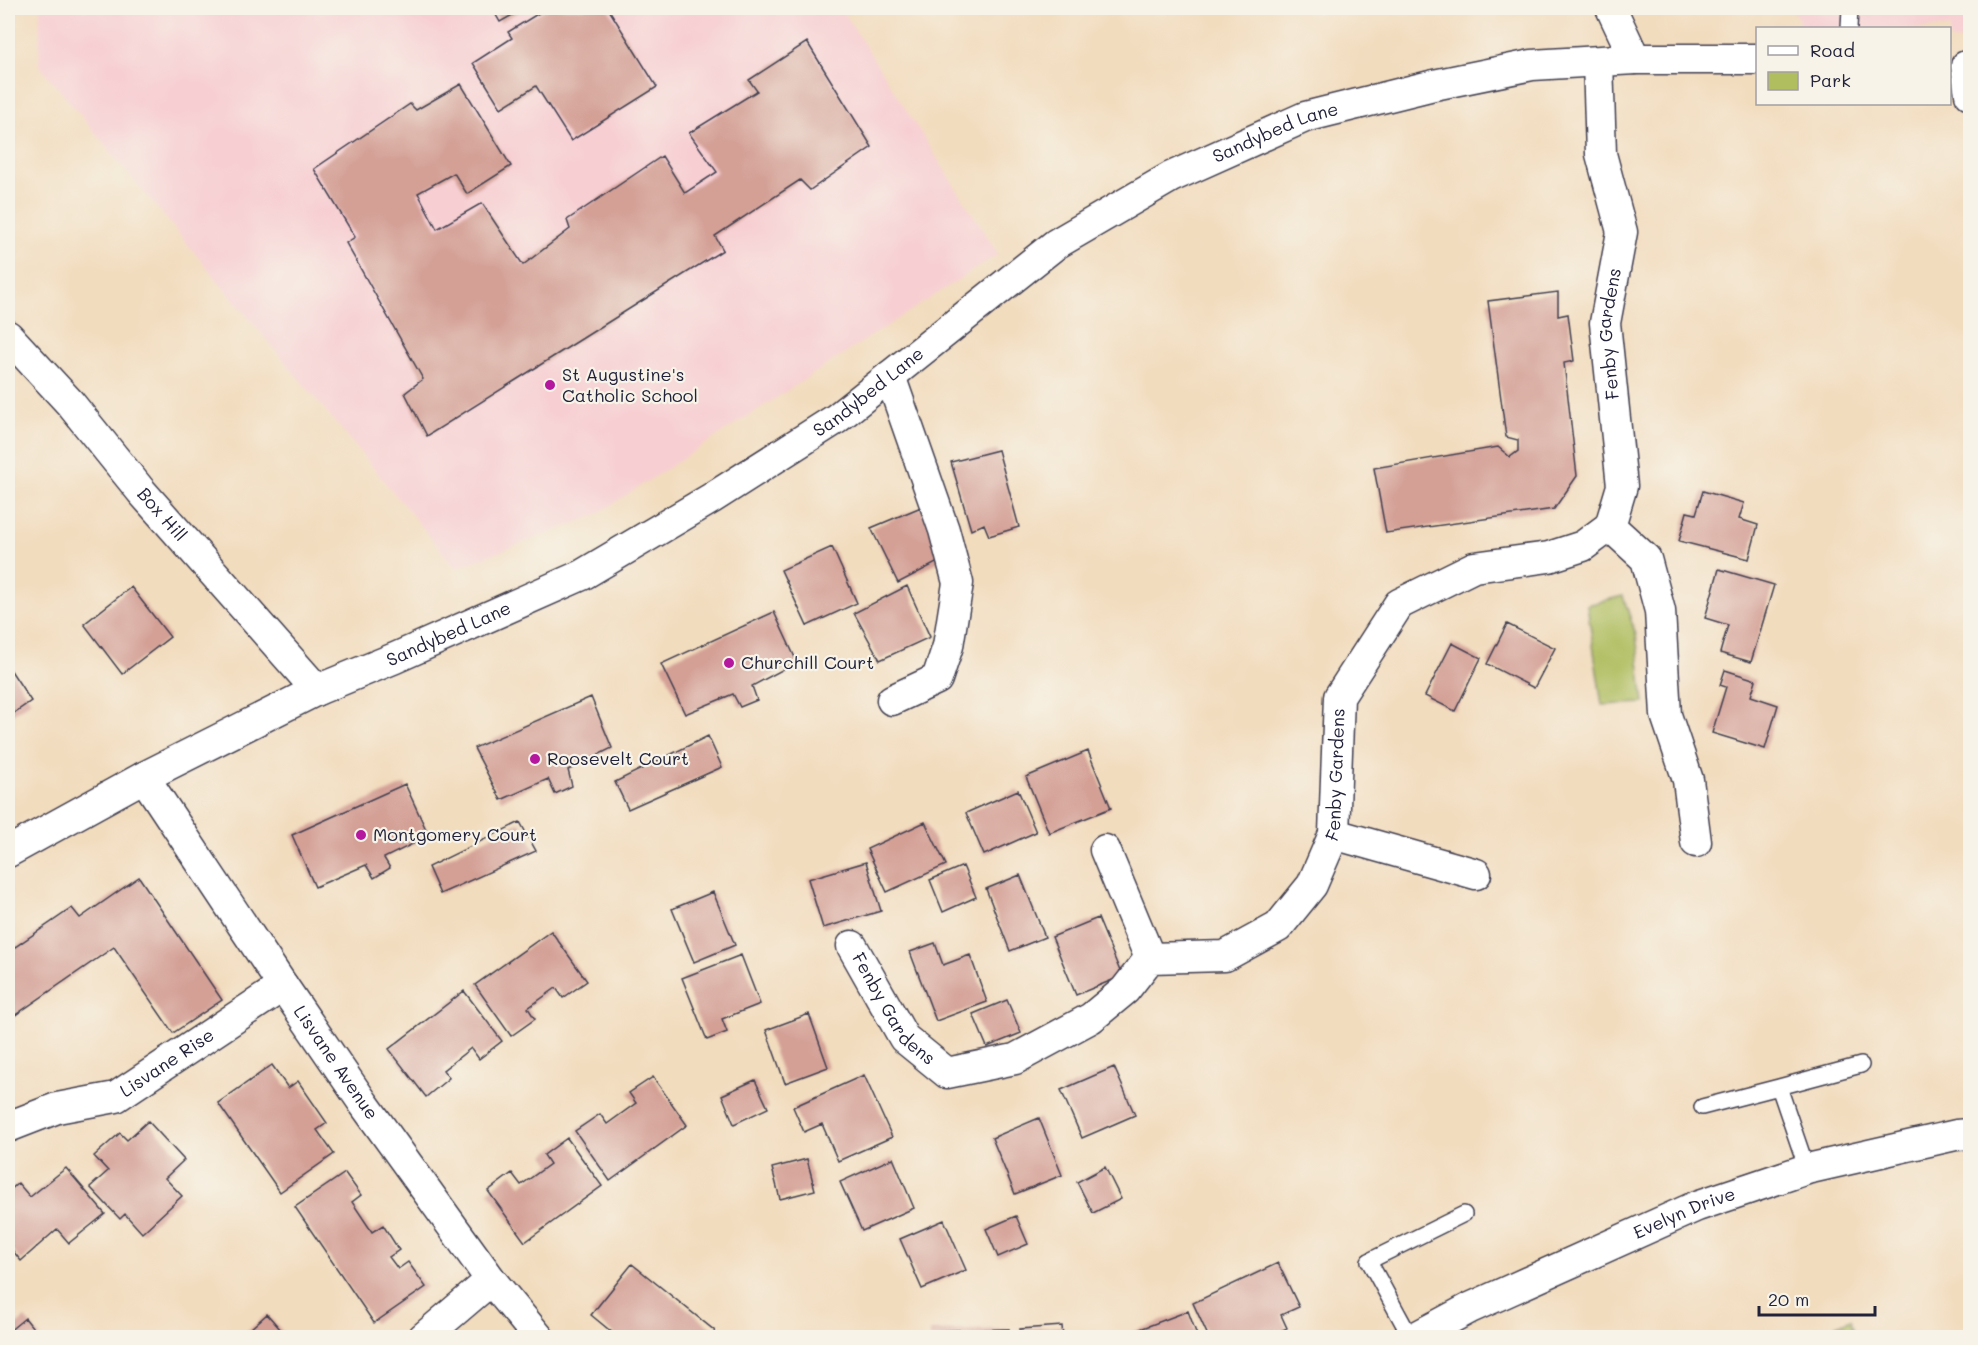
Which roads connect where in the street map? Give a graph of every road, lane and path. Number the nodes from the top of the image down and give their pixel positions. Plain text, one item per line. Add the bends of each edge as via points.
1 (1611, 8) edge
2 (1850, 8) edge
3 (1849, 27) edge
4 (1635, 59) junction
5 (1756, 59) edge
6 (1598, 62) junction
7 (8, 336) edge
8 (890, 376) junction
9 (1611, 526) junction
10 (317, 690) junction
11 (892, 700) dead end
12 (144, 777) junction
13 (1334, 834) junction
14 (1696, 842) dead end
15 (1105, 850) dead end
16 (8, 852) edge
17 (1476, 874) dead end
18 (852, 946) dead end
19 (1150, 958) junction
20 (283, 986) junction
21 (1861, 1065) dead end
22 (1779, 1087) junction
23 (1702, 1107) dead end
24 (8, 1127) edge
25 (1971, 1134) edge
26 (1807, 1169) junction
27 (1464, 1214) dead end
28 (490, 1280) junction
29 (423, 1338) edge
30 (539, 1338) edge
31 (1413, 1338) edge

1 - 4 street
2 - 3 lane
4 - 5 street, Sandybed Lane
4 - 6 street, Sandybed Lane
6 - 8 street, Sandybed Lane via 1532,65 1305,117 1171,177 1056,244
6 - 9 street, Fenby Gardens via 1601,154 1622,232 1605,322 1622,486
7 - 10 street, Box Hill
8 - 10 street, Sandybed Lane via 826,425 582,575
8 - 11 street via 944,530 958,583 948,646 937,679
9 - 13 street, Fenby Gardens via 1582,546 1549,557 1474,567 1399,604 1339,697
9 - 14 street via 1646,559 1660,611 1666,715 1688,780
10 - 12 street, Sandybed Lane
12 - 16 street, Sandybed Lane
12 - 20 street, Lisvane Avenue
13 - 17 street
13 - 19 street, Fenby Gardens via 1312,885 1278,927 1225,956
15 - 19 street
18 - 19 street, Fenby Gardens via 904,1038 947,1073 1016,1059 1091,1018 1125,990
20 - 24 street, Lisvane Rise via 116,1097 57,1108
20 - 28 street, Lisvane Avenue
21 - 22 lane
22 - 23 lane
22 - 26 lane
25 - 26 street, Evelyn Drive
26 - 31 street, Evelyn Drive via 1697,1206 1470,1308
27 - 31 lane via 1369,1261
28 - 29 street
28 - 30 street, Lisvane Avenue

